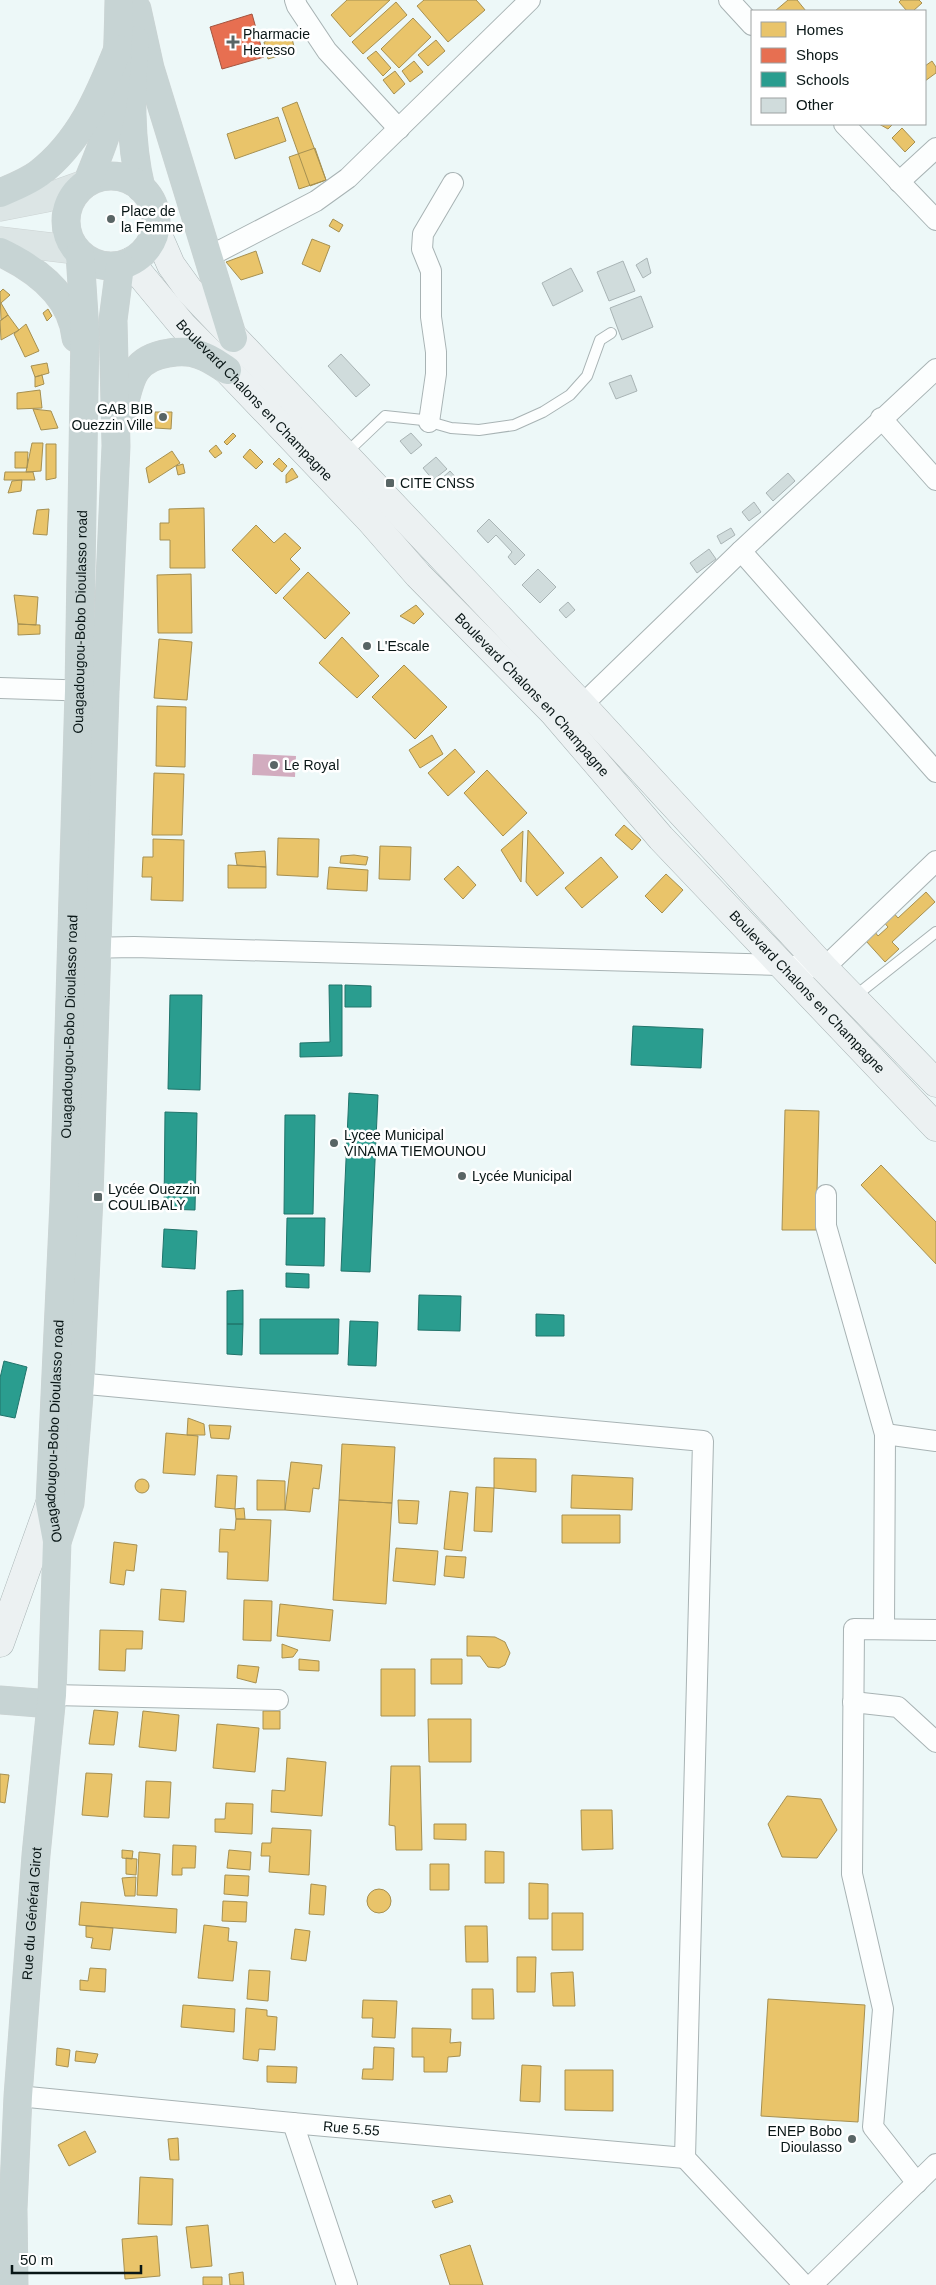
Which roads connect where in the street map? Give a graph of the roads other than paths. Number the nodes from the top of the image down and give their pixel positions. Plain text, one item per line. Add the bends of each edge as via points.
1 (295, 0) edge
2 (729, 0) edge
3 (131, 3) edge
4 (521, 3) edge
5 (751, 24) edge
6 (118, 48) junction
7 (845, 125) edge
8 (399, 129) junction
9 (936, 148) edge
10 (86, 182) junction
11 (899, 182) junction
12 (453, 183) dead end
13 (141, 188) junction
14 (0, 194) edge
15 (0, 207) edge
16 (936, 220) edge
17 (155, 228) junction
18 (0, 241) edge
19 (0, 252) edge
20 (78, 252) junction
21 (208, 257) junction
22 (125, 264) junction
23 (204, 306) junction
24 (182, 326) junction
25 (611, 333) dead end
26 (233, 338) junction
27 (936, 369) edge
28 (227, 370) junction
29 (83, 416) junction
30 (881, 418) junction
31 (429, 422) junction
32 (116, 446) junction
33 (344, 455) junction
34 (936, 480) edge
35 (741, 551) junction
36 (0, 688) edge
37 (92, 691) junction
38 (582, 705) junction
39 (553, 712) junction
40 (936, 772) edge
41 (936, 861) edge
42 (936, 932) edge
43 (84, 948) junction
44 (780, 965) junction
45 (824, 968) junction
46 (853, 998) junction
47 (936, 1083) edge
48 (936, 1127) edge
49 (826, 1195) dead end
50 (67, 1382) junction
51 (885, 1434) junction
52 (936, 1441) edge
53 (50, 1503) junction
54 (58, 1541) junction
55 (884, 1629) junction
56 (936, 1630) edge
57 (0, 1643) edge
58 (0, 1700) edge
59 (51, 1700) junction
60 (278, 1700) dead end
61 (853, 1702) junction
62 (936, 1742) edge
63 (18, 2096) junction
64 (293, 2123) junction
65 (685, 2158) junction
66 (936, 2164) edge
67 (917, 2183) junction
68 (7, 2209) edge
69 (14, 2285) edge
70 (348, 2285) edge
71 (804, 2285) edge
72 (812, 2285) edge

1 - 8 street via 327,51
2 - 5 street
3 - 6 highway
3 - 13 highway via 133,147
3 - 21 highway
4 - 8 street
6 - 10 highway via 108,126
6 - 14 highway via 87,119 68,145 37,174
7 - 11 street
8 - 21 street via 348,178 316,201
9 - 11 street
10 - 13 highway via 110,175 132,181
10 - 15 main road via 32,202
10 - 20 highway via 71,201 66,223 69,237
11 - 16 street
12 - 31 street via 423,234 422,249 432,271 431,317 436,352
13 - 17 highway via 153,206
17 - 22 highway via 146,248
17 - 23 main road, Boulevard Chalons en Champagne via 171,265
18 - 20 main road
19 - 29 highway via 40,277 68,307 74,321
20 - 22 highway via 101,265
20 - 29 highway, Ouagadougou-Bobo Dioulasso road via 84,305
21 - 26 highway
22 - 24 main road, Boulevard Chalons en Champagne
22 - 32 highway, Ouagadougou-Bobo Dioulasso road via 113,320
23 - 24 main road
23 - 26 main road, Boulevard Chalons en Champagne
24 - 28 main road, Boulevard Chalons en Champagne
25 - 31 lane via 600,340 587,376 570,395 543,412 514,424 478,430
26 - 33 main road, Boulevard Chalons en Champagne
27 - 30 street
28 - 32 highway via 200,355 180,351 146,359 135,370 129,383
28 - 39 main road, Boulevard Chalons en Champagne via 418,575
29 - 37 highway, Ouagadougou-Bobo Dioulasso road
30 - 34 street
30 - 35 street
31 - 33 lane via 385,416
32 - 37 highway, Ouagadougou-Bobo Dioulasso road
33 - 38 main road, Boulevard Chalons en Champagne
35 - 38 street
35 - 40 street
36 - 37 street
37 - 43 highway, Ouagadougou-Bobo Dioulasso road
38 - 39 street
38 - 45 main road, Boulevard Chalons en Champagne
39 - 44 main road, Boulevard Chalons en Champagne via 661,838
41 - 45 street
42 - 46 lane
43 - 44 street
43 - 50 highway, Ouagadougou-Bobo Dioulasso road via 64,1202
44 - 45 street
44 - 48 main road, Boulevard Chalons en Champagne
45 - 46 main road, Boulevard Chalons en Champagne
46 - 47 main road, Boulevard Chalons en Champagne
49 - 51 street via 826,1226
50 - 53 highway, Ouagadougou-Bobo Dioulasso road
50 - 54 highway, Ouagadougou-Bobo Dioulasso road via 70,1503
50 - 65 street via 703,1441
51 - 52 street
51 - 55 street
53 - 54 highway, Ouagadougou-Bobo Dioulasso road
53 - 57 main road
54 - 59 highway, Rue du Général Girot
55 - 56 street
55 - 61 street via 854,1629
58 - 59 highway
59 - 60 street
59 - 63 highway, Rue du Général Girot
61 - 62 street via 898,1708
61 - 67 street via 852,1874 883,2009 873,2127
63 - 64 street, Rue 5.55
63 - 68 highway, Rue du Général Girot
64 - 65 street, Rue 5.55
64 - 70 street
65 - 71 street
66 - 67 street
67 - 72 street
68 - 69 highway, Rue du Général Girot

